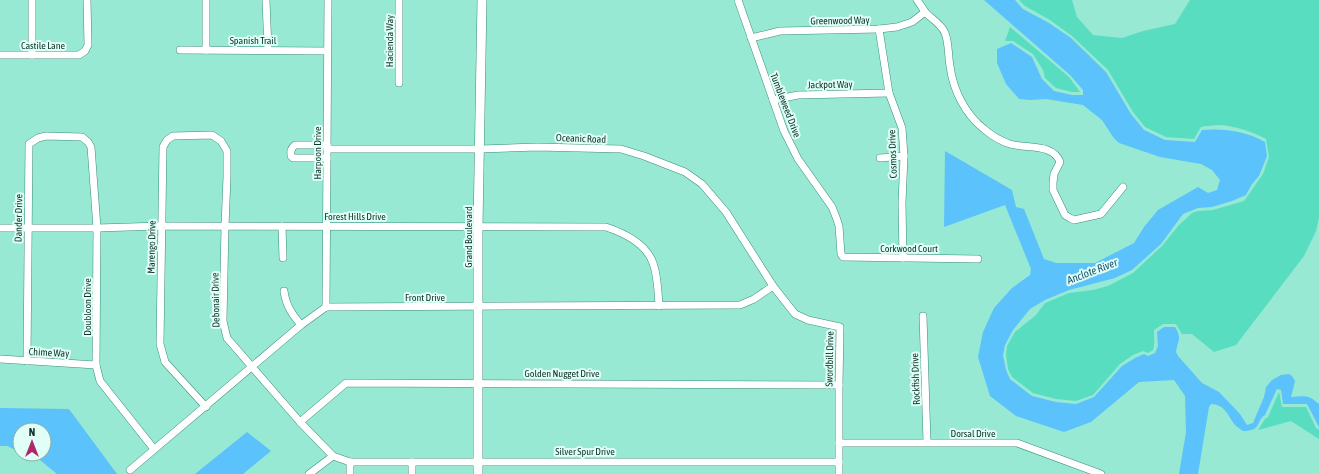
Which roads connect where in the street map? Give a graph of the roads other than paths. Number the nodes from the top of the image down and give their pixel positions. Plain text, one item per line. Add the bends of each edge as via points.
1 (32, 0) edge
2 (87, 0) edge
3 (206, 0) edge
4 (266, 0) edge
5 (328, 0) edge
6 (399, 0) edge
7 (482, 0) edge
8 (738, 0) edge
9 (917, 0) edge
10 (925, 12) junction
11 (880, 29) junction
12 (751, 38) junction
13 (180, 50) dead end
14 (206, 50) junction
15 (268, 50) junction
16 (327, 50) junction
17 (0, 55) edge
18 (32, 55) junction
19 (399, 83) dead end
20 (889, 93) junction
21 (773, 100) junction
22 (91, 147) joint
23 (328, 147) junction
24 (480, 149) junction
25 (227, 151) joint
26 (904, 156) junction
27 (327, 158) junction
28 (880, 158) dead end
29 (1123, 188) dead end
30 (161, 226) junction
31 (225, 226) junction
32 (282, 226) junction
33 (326, 226) junction
34 (478, 226) junction
35 (0, 228) edge
36 (27, 228) junction
37 (97, 228) junction
38 (841, 254) joint
39 (283, 258) dead end
40 (903, 258) junction
41 (978, 259) dead end
42 (773, 286) junction
43 (284, 291) dead end
44 (659, 306) junction
45 (326, 307) junction
46 (478, 307) junction
47 (923, 316) dead end
48 (301, 325) junction
49 (0, 359) edge
50 (27, 361) junction
51 (96, 365) junction
52 (252, 368) junction
53 (479, 383) junction
54 (838, 385) junction
55 (206, 407) junction
56 (300, 422) junction
57 (927, 442) junction
58 (839, 443) junction
59 (154, 449) junction
60 (333, 456) junction
61 (479, 461) junction
62 (350, 462) junction
63 (412, 462) junction
64 (839, 462) junction
65 (130, 470) dead end
66 (309, 474) edge
67 (350, 474) edge
68 (412, 474) edge
69 (478, 474) edge
70 (839, 474) edge
71 (1101, 474) edge

1 - 18 street
2 - 18 street, Castile Lane via 88,45 85,51 80,55
3 - 14 street
4 - 15 street
5 - 16 street, Harpoon Drive
6 - 19 street, Hacienda Way
7 - 24 street, Grand Boulevard
8 - 12 street, Tumbleweed Drive
9 - 10 street
10 - 11 street, Greenwood Way via 912,22
10 - 29 street via 944,30 953,84 970,116 997,139 1011,145 1035,147 1057,156 1060,162 1054,174 1053,184 1065,215 1074,220 1101,214
11 - 12 street, Greenwood Way via 780,31
11 - 20 street, Cosmos Drive
12 - 21 street, Tumbleweed Drive
13 - 14 street, Spanish Trail
14 - 15 street, Spanish Trail
15 - 16 street, Spanish Trail
16 - 23 street, Harpoon Drive
17 - 18 street, Castile Lane
20 - 21 street, Jackpot Way via 798,95
20 - 26 street, Cosmos Drive via 902,128
21 - 38 street, Tumbleweed Drive via 798,159 836,216
22 - 36 street, Dander Drive via 82,137 46,136 29,144
22 - 37 street, Doubloon Drive
23 - 24 street, Oceanic Road
23 - 27 street, Harpoon Drive
23 - 27 street, Oceanic Road via 295,145 290,151 293,158
24 - 34 street, Grand Boulevard
24 - 42 street, Oceanic Road via 621,149 685,172 702,184 726,212
25 - 30 street, Marengo Drive via 221,141 212,135 174,136 167,140 162,147
25 - 31 street, Debonair Drive
26 - 28 street
26 - 40 street, Cosmos Drive
27 - 33 street, Harpoon Drive
30 - 31 street, Forest Hills Drive
30 - 37 street, Forest Hills Drive
30 - 55 street, Marengo Drive via 161,352 166,362
31 - 32 street, Forest Hills Drive
31 - 52 street, Debonair Drive via 224,321 227,338
32 - 33 street, Forest Hills Drive
32 - 39 street
33 - 34 street, Forest Hills Drive
33 - 45 street, Harpoon Drive
34 - 44 street, Forest Hills Drive via 606,227 624,233 643,248 653,262
34 - 46 street, Grand Boulevard
35 - 36 street, Forest Hills Drive
36 - 37 street, Forest Hills Drive
36 - 50 street, Dander Drive
37 - 51 street, Doubloon Drive
38 - 40 street, Corkwood Court via 846,258
40 - 41 street, Corkwood Court
42 - 44 street, Front Drive via 740,305
42 - 54 street, Swordbill Drive via 795,314 808,320 840,327
43 - 48 street via 289,310
44 - 46 street, Front Drive
45 - 46 street, Front Drive
45 - 48 street
46 - 53 street, Grand Boulevard
47 - 57 street, Rockfish Drive
48 - 52 street
49 - 50 street, Chime Way
50 - 51 street, Chime Way
51 - 59 street, Doubloon Drive via 100,381
52 - 55 street
52 - 56 street, Debonair Drive
53 - 54 street, Golden Nugget Drive
53 - 56 street, Golden Nugget Drive via 346,383
53 - 61 street, Grand Boulevard
54 - 58 street, Swordbill Drive
55 - 59 street
56 - 60 street, Debonair Drive
57 - 58 street, Dorsal Drive
57 - 71 street, Dorsal Drive via 1017,443
58 - 64 street, Swordbill Drive
59 - 65 street
60 - 62 street, Silver Spur Drive
60 - 66 street
61 - 63 street, Silver Spur Drive
61 - 64 street, Silver Spur Drive
61 - 69 street, Grand Boulevard
62 - 63 street, Silver Spur Drive
62 - 67 street
63 - 68 street
64 - 70 street, Swordbill Drive

